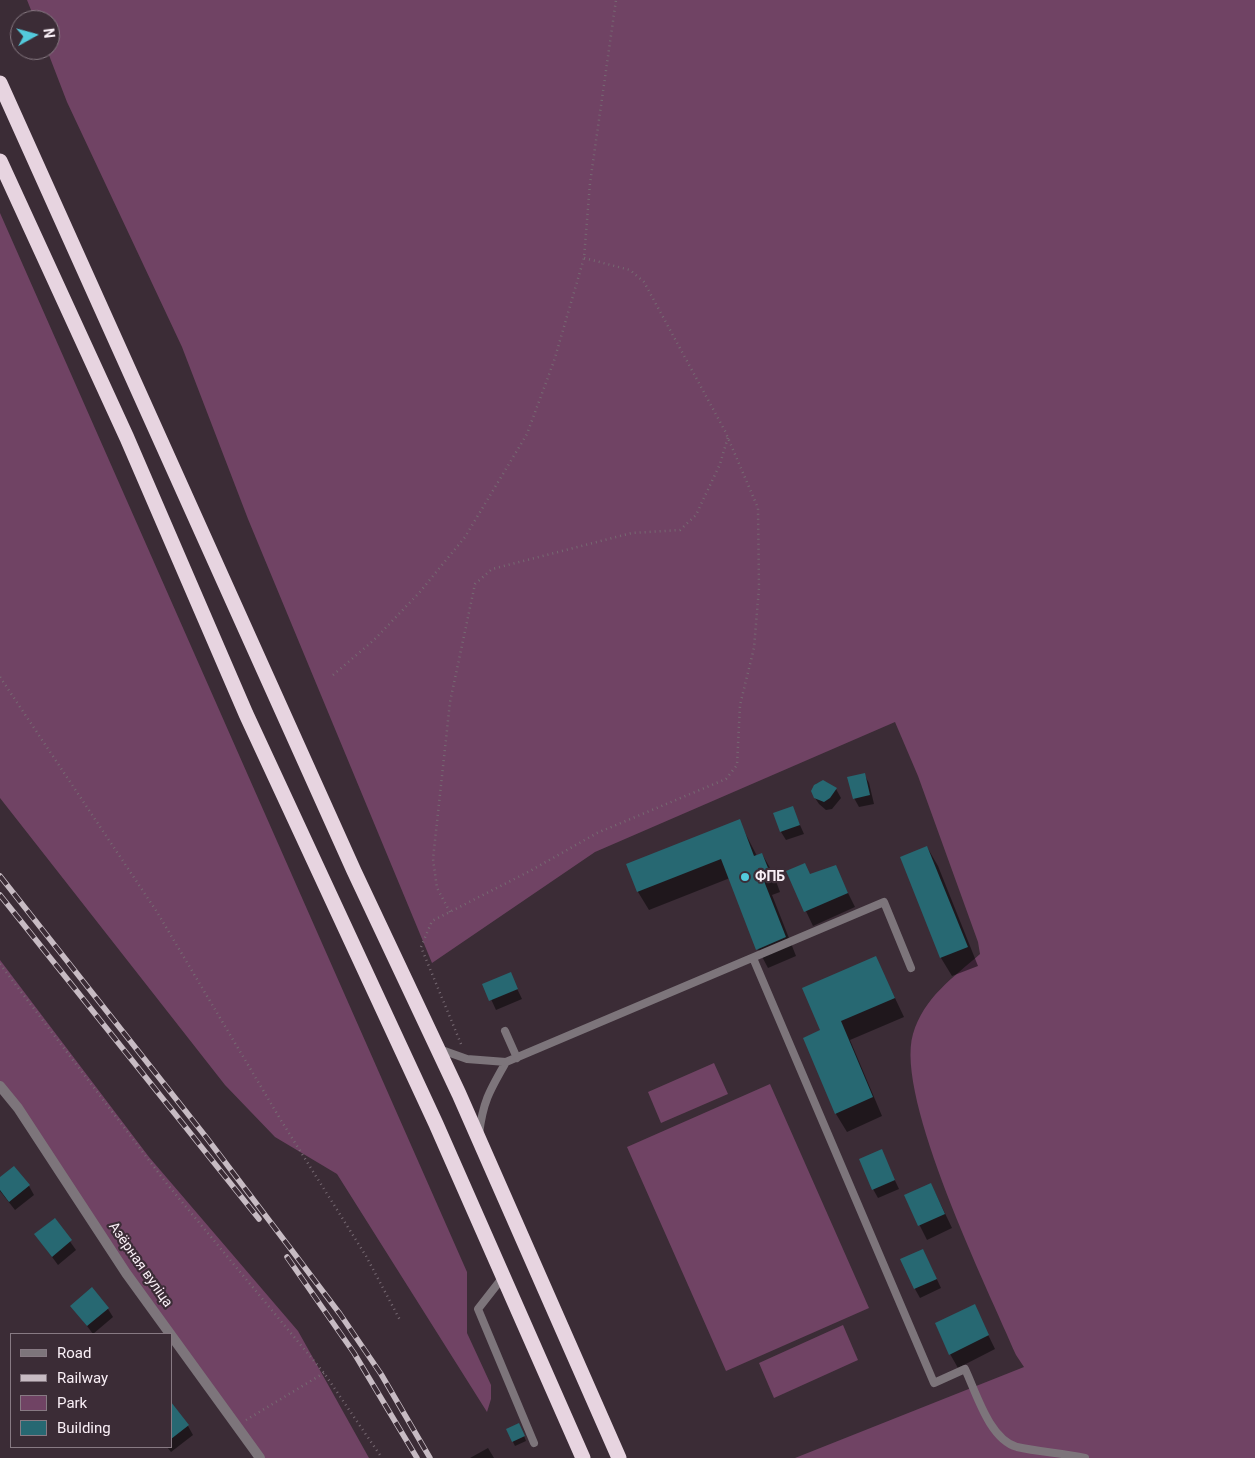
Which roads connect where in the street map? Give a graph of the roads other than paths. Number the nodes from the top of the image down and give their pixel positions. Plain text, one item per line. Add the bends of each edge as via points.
1 (0, 84) edge
2 (0, 161) edge
3 (753, 958) junction
4 (911, 968) dead end
5 (505, 1031) dead end
6 (436, 1048) junction
7 (517, 1058) junction
8 (506, 1062) junction
9 (0, 1086) edge
10 (479, 1141) junction
11 (503, 1277) junction
12 (171, 1333) edge
13 (172, 1335) edge
14 (534, 1443) dead end
15 (260, 1458) edge
16 (583, 1458) edge
17 (619, 1458) edge
18 (1085, 1458) edge

1 - 6 highway
2 - 11 highway via 127,438 246,714 436,1124
3 - 4 lane via 884,902
3 - 7 lane
3 - 18 lane via 934,1384 965,1369 984,1413 999,1436 1015,1446
5 - 7 lane
6 - 8 lane via 467,1059
6 - 10 highway
7 - 8 lane
8 - 10 lane via 482,1107
9 - 12 street, Азёрная вуліца
10 - 17 highway
11 - 14 lane via 478,1309
11 - 16 highway
13 - 15 street, Азёрная вуліца

